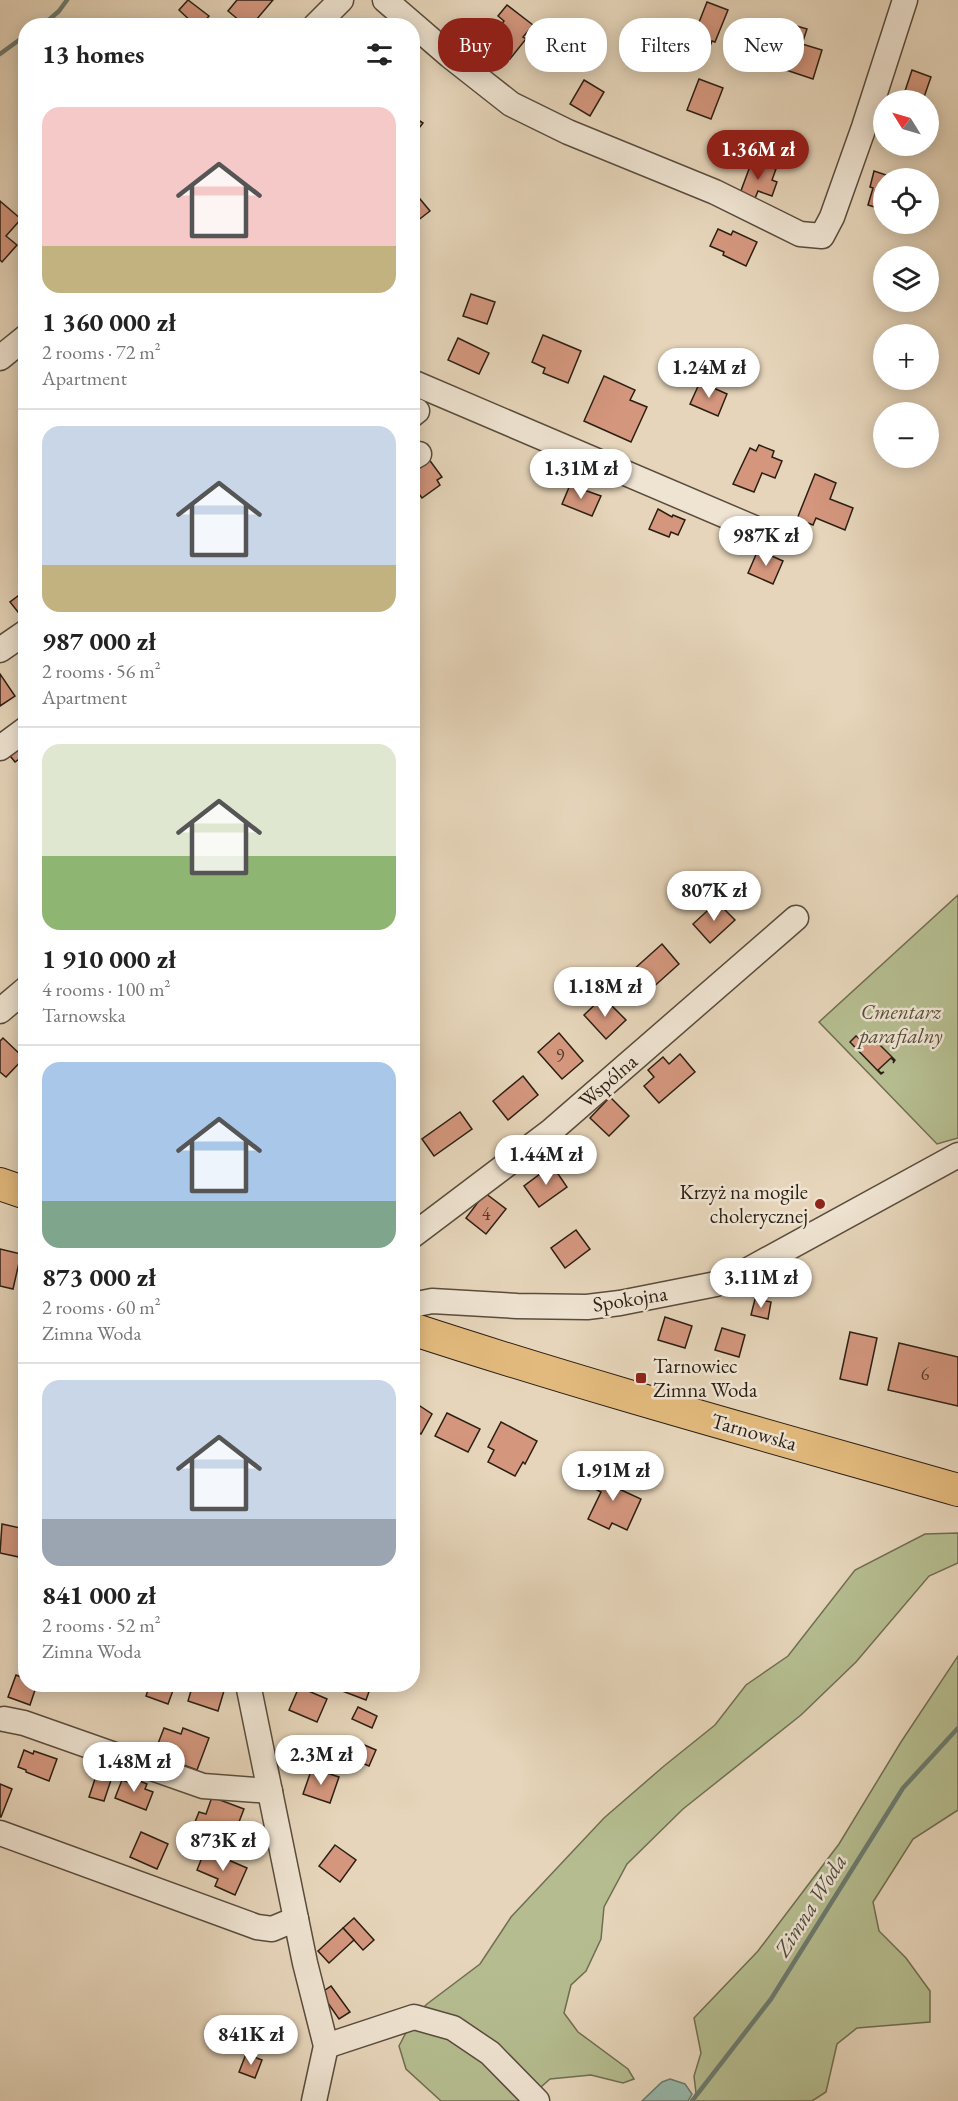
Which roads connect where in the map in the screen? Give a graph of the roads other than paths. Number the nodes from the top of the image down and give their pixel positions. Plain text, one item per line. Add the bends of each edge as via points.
1 (340, 0) edge
2 (385, 0) edge
3 (905, 0) edge
4 (323, 18) edge
5 (406, 18) edge
6 (420, 30) edge
7 (18, 343) edge
8 (0, 358) edge
9 (420, 385) edge
10 (766, 533) dead end
11 (18, 638) edge
12 (0, 650) edge
13 (18, 735) edge
14 (0, 748) edge
15 (796, 918) dead end
16 (18, 996) edge
17 (0, 1011) edge
18 (958, 1155) edge
19 (0, 1184) edge
20 (18, 1190) edge
21 (420, 1230) edge
22 (420, 1303) edge
23 (420, 1331) edge
24 (958, 1490) edge
25 (250, 1692) edge
26 (4, 1719) dead end
27 (270, 1791) junction
28 (0, 1833) edge
29 (296, 1919) junction
30 (326, 2046) junction
31 (314, 2101) edge
32 (537, 2101) edge

1 - 4 street
2 - 5 street
3 - 6 street via 861,136 822,236 800,234 715,192 568,132 511,104
7 - 8 street
9 - 10 street
11 - 12 street
13 - 14 street
15 - 21 street, Wspólna via 551,1131
16 - 17 street
18 - 22 street, Spokojna via 716,1284 587,1307
19 - 20 main road
23 - 24 main road, Tarnowska via 624,1395
25 - 27 street
26 - 27 street via 203,1786
27 - 29 street
28 - 29 street via 257,1927 272,1929
29 - 30 street
30 - 31 street
30 - 32 street via 414,2017 453,2028 490,2053

